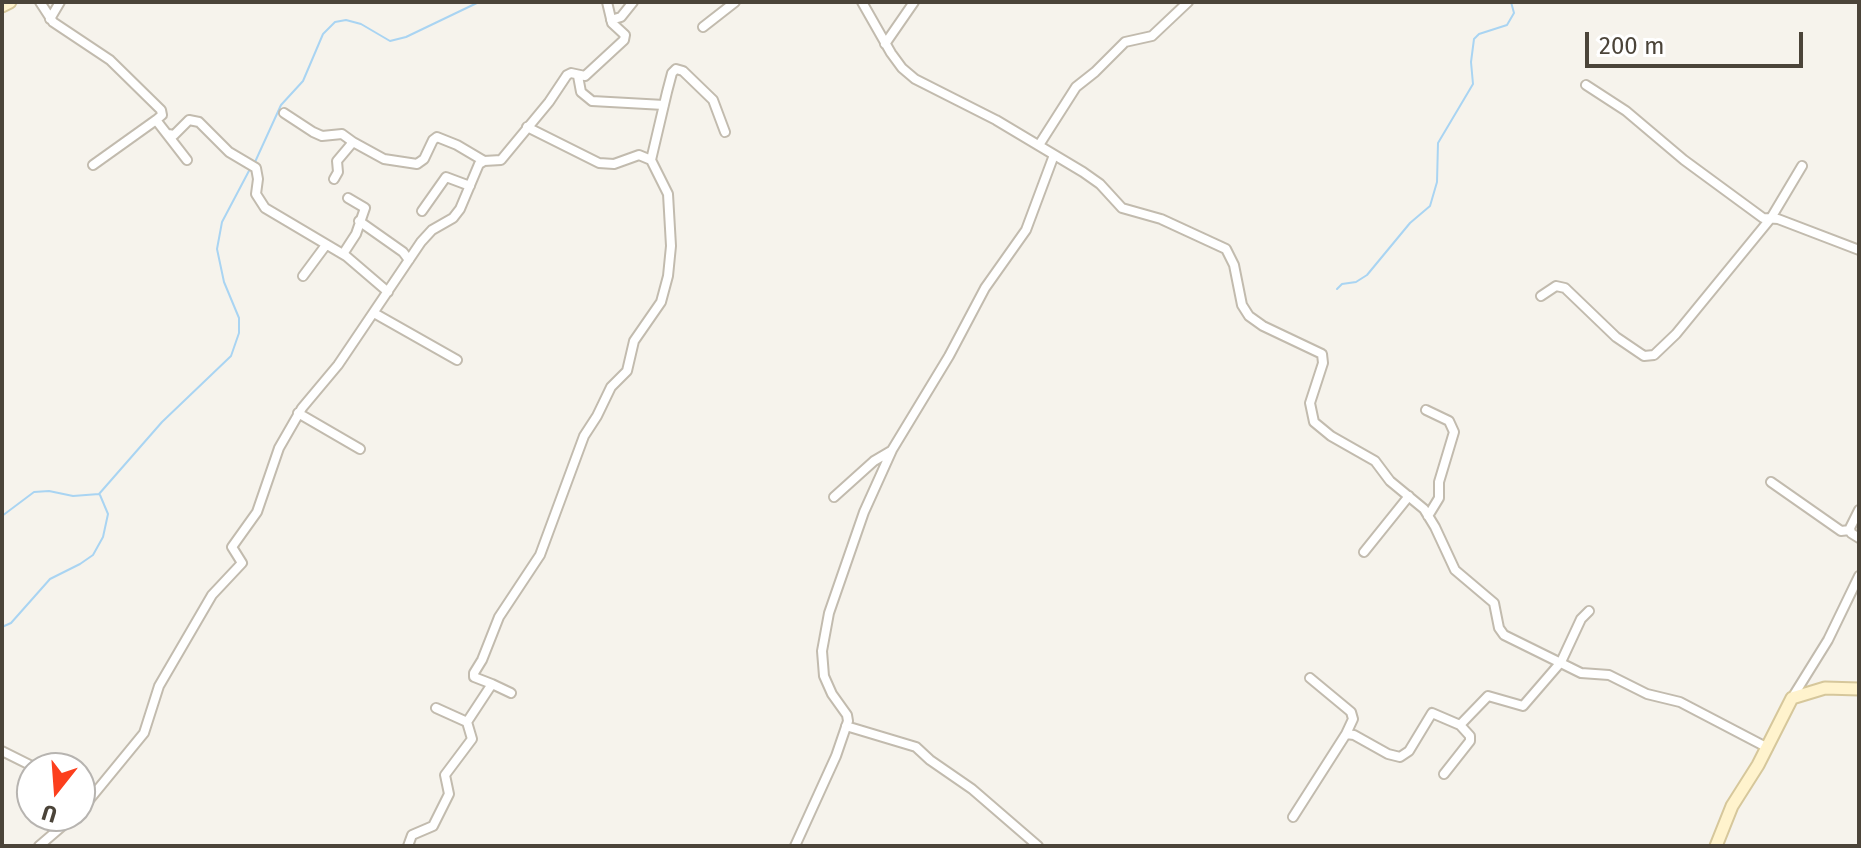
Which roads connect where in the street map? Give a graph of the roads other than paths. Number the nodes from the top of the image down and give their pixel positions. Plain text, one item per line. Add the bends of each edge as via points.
1 (10, 2) edge
2 (40, 2) edge
3 (60, 2) edge
4 (607, 2) edge
5 (633, 2) edge
6 (735, 2) edge
7 (862, 2) edge
8 (914, 2) edge
9 (1188, 2) edge
10 (2, 6) edge
11 (50, 19) junction
12 (611, 20) junction
13 (703, 27) dead end
14 (885, 44) junction
15 (578, 76) junction
16 (1586, 85) dead end
17 (664, 105) junction
18 (284, 113) dead end
19 (156, 120) junction
20 (527, 127) junction
21 (725, 132) dead end
22 (168, 134) junction
23 (353, 142) junction
24 (1039, 145) junction
25 (1054, 155) junction
26 (187, 160) dead end
27 (651, 160) junction
28 (484, 161) junction
29 (93, 165) dead end
30 (1802, 166) dead end
31 (334, 179) dead end
32 (470, 186) junction
33 (348, 198) dead end
34 (422, 211) dead end
35 (1771, 218) junction
36 (359, 221) junction
37 (326, 245) junction
38 (1859, 250) edge
39 (343, 254) junction
40 (409, 260) junction
41 (303, 276) dead end
42 (388, 292) junction
43 (1541, 296) dead end
44 (374, 313) junction
45 (457, 360) dead end
46 (1426, 410) dead end
47 (298, 413) junction
48 (360, 449) dead end
49 (892, 450) junction
50 (1771, 482) dead end
51 (1409, 496) junction
52 (834, 497) dead end
53 (1859, 510) edge
54 (1428, 516) junction
55 (1850, 530) junction
56 (1859, 538) edge
57 (1364, 552) dead end
58 (1859, 576) edge
59 (1589, 611) dead end
60 (1561, 662) junction
61 (1310, 678) dead end
62 (492, 684) junction
63 (1859, 689) edge
64 (511, 693) dead end
65 (1792, 698) junction
66 (436, 708) dead end
67 (467, 722) junction
68 (1460, 725) junction
69 (846, 726) junction
70 (1346, 734) junction
71 (1768, 748) junction
72 (1444, 774) dead end
73 (96, 793) edge
74 (1293, 817) dead end
75 (55, 832) edge
76 (39, 846) edge
77 (408, 846) edge
78 (795, 846) edge
79 (1038, 846) edge
80 (1716, 846) edge

1 - 10 street
2 - 11 street
3 - 11 street
4 - 12 street
5 - 12 street via 621,17
6 - 13 street
7 - 14 street
8 - 14 street
9 - 24 street via 1152,36 1125,42 1076,87
11 - 19 street via 145,93 161,110
12 - 15 street via 624,40
14 - 24 street via 915,79
15 - 17 street via 581,92 592,101
15 - 20 street via 567,75
16 - 35 street via 1756,214
17 - 21 street via 672,73 681,69 713,100
17 - 27 street
18 - 23 street via 322,136 342,134
19 - 22 street
19 - 29 street
20 - 27 street via 599,163 639,155
20 - 28 street via 501,160
22 - 26 street
22 - 37 street via 174,135 189,120 199,122 229,152 256,168 256,194 265,208
23 - 28 street via 384,159 417,164 437,137
23 - 31 street via 337,161
24 - 25 street
25 - 49 street via 1026,230 985,288
25 - 51 street via 1100,184 1122,208 1161,219 1226,249 1249,316 1322,354 1310,403 1314,422 1375,461
27 - 62 street via 668,194 671,246 665,294 634,341 627,371 611,387 586,430 540,555 499,617 474,673
28 - 32 street
30 - 35 street
32 - 34 street via 446,177
32 - 40 street via 453,218 432,230
33 - 36 street via 365,206
35 - 38 street
35 - 43 street via 1654,355 1644,356 1616,337 1565,288 1556,286
36 - 39 street
36 - 40 street
37 - 39 street
37 - 41 street
39 - 42 street
40 - 42 street
42 - 44 street
44 - 45 street
44 - 47 street
46 - 54 street via 1449,421 1454,432 1439,498
47 - 48 street
47 - 73 street via 279,448 257,512 232,547 242,563 212,595 159,686 144,733
49 - 52 street
49 - 69 street via 861,520 824,638 822,671 847,715
50 - 55 street via 1841,531
51 - 54 street
51 - 57 street
53 - 55 street
54 - 60 street via 1458,574 1494,603 1501,632
55 - 56 street
58 - 65 street
59 - 60 street
60 - 68 street via 1523,706 1488,696
60 - 71 street via 1581,673 1609,675 1647,694 1680,702
61 - 70 street via 1351,712
62 - 64 street
62 - 67 street
63 - 65 street via 1825,688
65 - 71 street
66 - 67 street
67 - 77 street via 473,736 445,775 449,794 433,826 412,835
68 - 70 street via 1430,714 1400,757
68 - 72 street via 1470,741
69 - 78 street
69 - 79 street via 916,747
70 - 74 street
71 - 80 street via 1732,806
75 - 76 street

